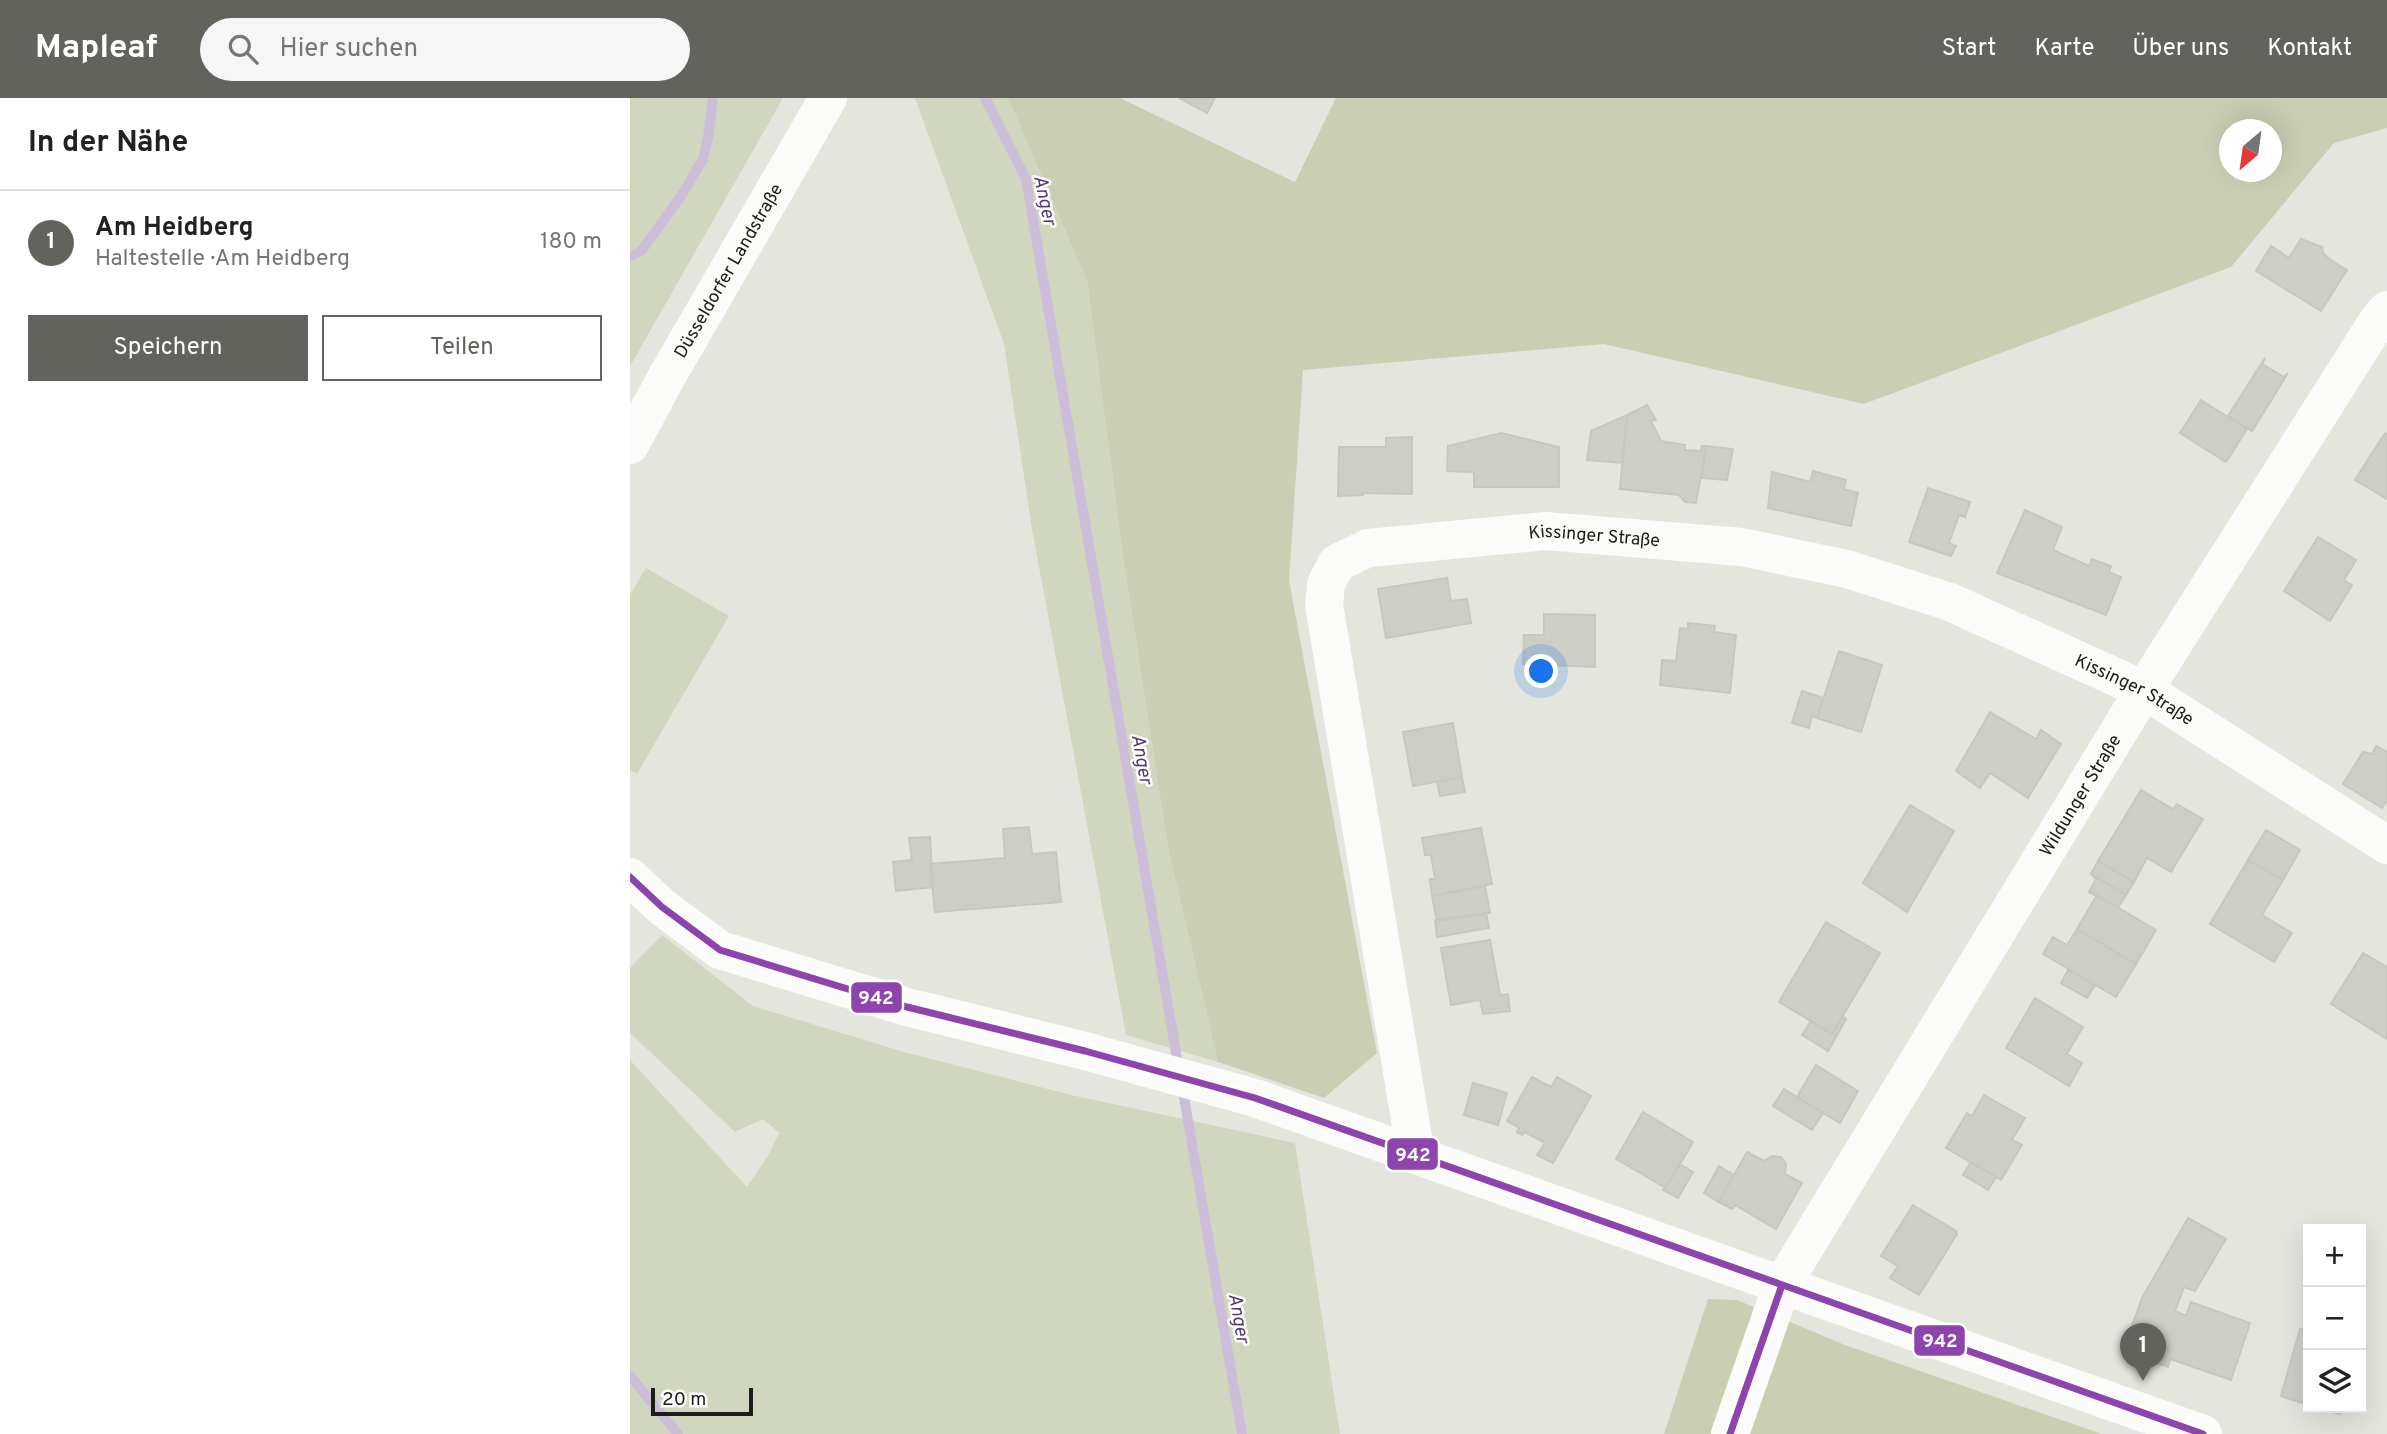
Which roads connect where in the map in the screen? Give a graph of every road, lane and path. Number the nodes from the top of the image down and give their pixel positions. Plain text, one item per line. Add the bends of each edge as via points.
1 (828, 98) edge
2 (2387, 310) edge
3 (630, 445) edge
4 (2144, 690) junction
5 (2387, 845) edge
6 (630, 877) edge
7 (1416, 1155) junction
8 (1782, 1285) junction
9 (1730, 1434) edge
10 (2203, 1434) edge

1 - 3 street, Düsseldorfer Landstraße
2 - 4 street, Wildunger Straße
4 - 5 street, Kissinger Straße
4 - 7 street, Kissinger Straße via 1950,602 1847,569 1742,547 1546,531 1368,548 1337,563 1325,584 1324,605
4 - 8 street, Wildunger Straße
6 - 7 street via 720,950 907,1007 1255,1098
7 - 8 street
8 - 9 street, Wildunger Straße
8 - 10 street

